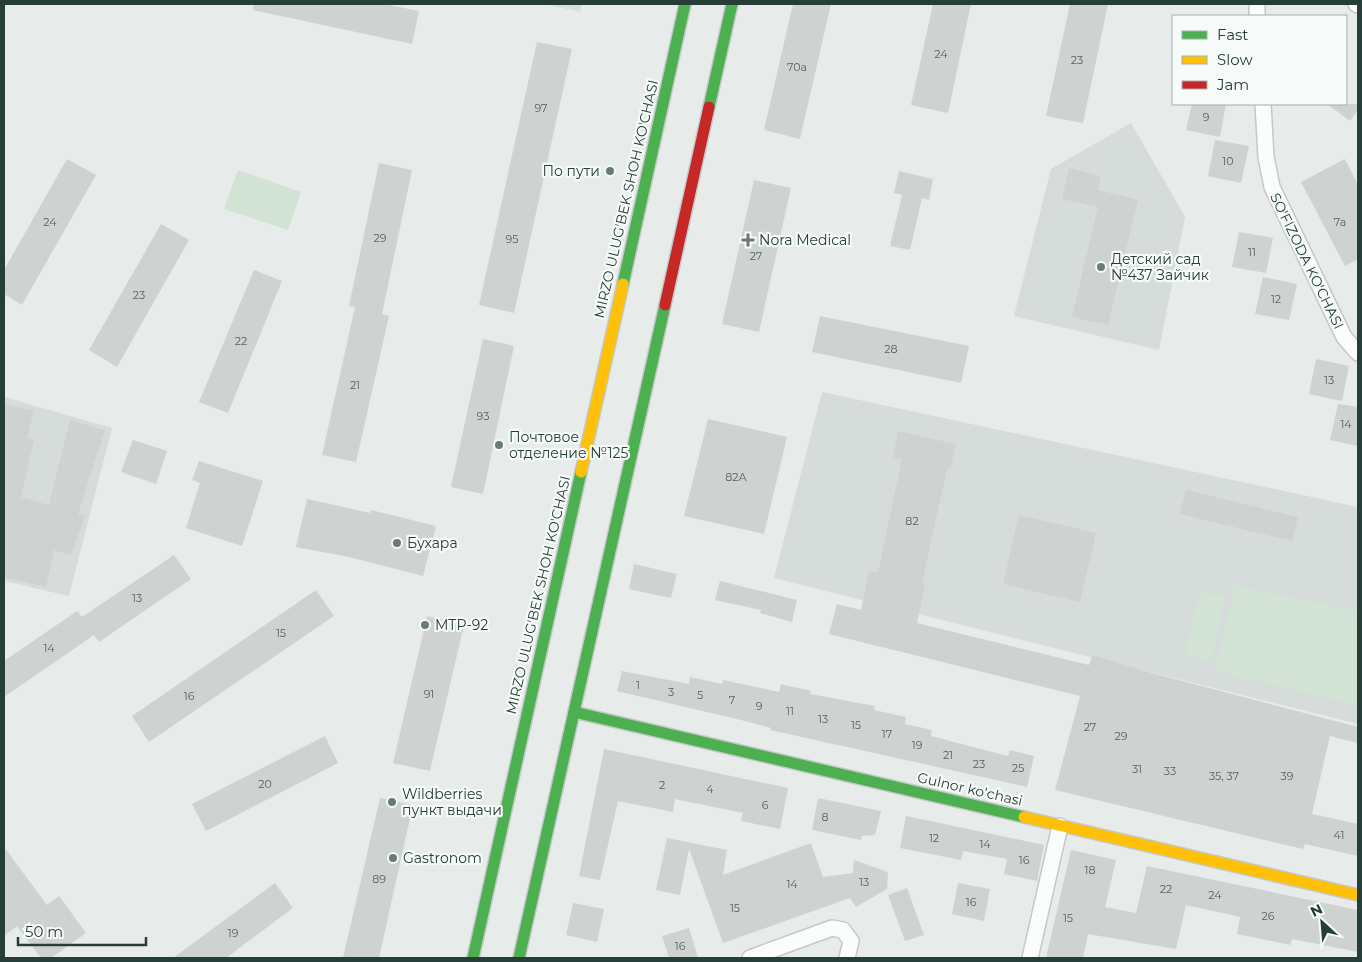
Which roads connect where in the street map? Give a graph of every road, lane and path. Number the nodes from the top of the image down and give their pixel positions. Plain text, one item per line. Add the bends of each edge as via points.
1 (685, 4) edge
2 (732, 4) edge
3 (1262, 105) edge
4 (1358, 353) edge
5 (574, 712) junction
6 (1060, 826) junction
7 (1358, 895) edge
8 (473, 958) edge
9 (520, 958) edge
10 (750, 958) edge
11 (847, 958) edge
12 (1030, 958) edge

1 - 8 main road, MIRZO ULUG'BEK SHOH KO'CHASI
2 - 5 main road
3 - 4 street, SO'FIZODA KO'CHASI via 1272,187 1344,337
5 - 6 main road, Gulnor koʻchasi
5 - 9 main road
6 - 7 main road, Gulnor koʻchasi
6 - 12 street
10 - 11 street via 832,928 843,930 851,941

